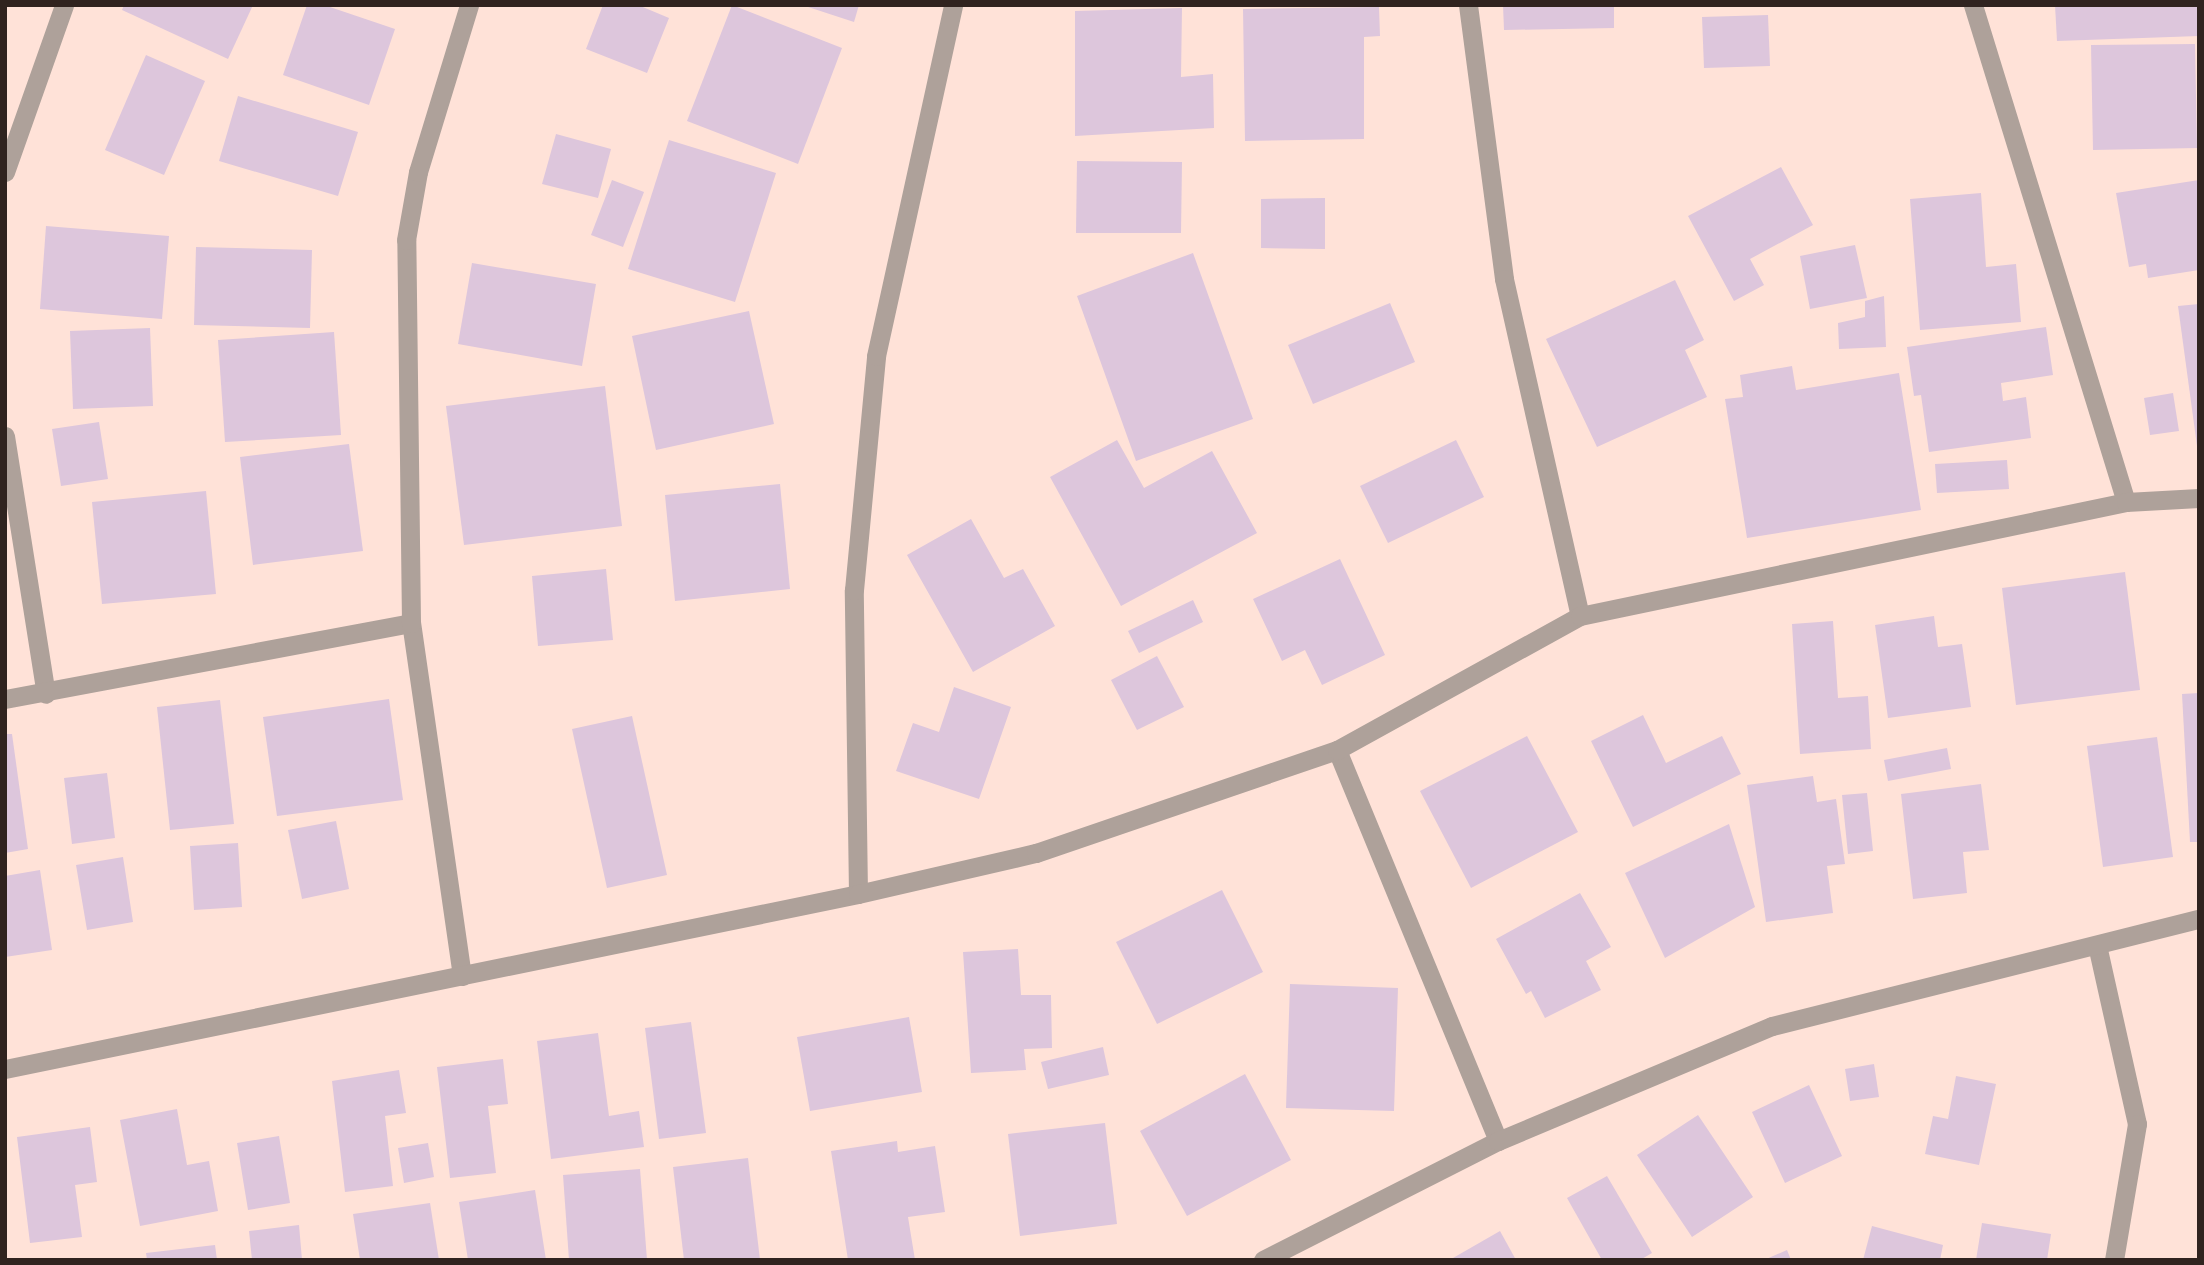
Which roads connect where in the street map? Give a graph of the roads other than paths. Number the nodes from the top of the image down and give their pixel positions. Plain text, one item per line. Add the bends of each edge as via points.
1 (64, 5) edge
2 (953, 5) edge
3 (1468, 5) edge
4 (1973, 5) edge
5 (466, 6) edge
6 (5, 172) edge
7 (5, 436) edge
8 (2199, 498) edge
9 (2126, 502) junction
10 (1580, 616) junction
11 (411, 623) junction
12 (46, 694) junction
13 (5, 699) edge
14 (1337, 750) junction
15 (858, 894) junction
16 (2199, 919) edge
17 (2096, 945) junction
18 (461, 976) junction
19 (5, 1069) edge
20 (1498, 1141) junction
21 (1263, 1260) edge
22 (2114, 1260) edge

1 - 6 street
2 - 15 street via 876,356 854,590
3 - 10 street via 1504,279
4 - 9 street
5 - 11 street via 418,172 406,240
7 - 12 street
8 - 9 street
9 - 10 street
10 - 14 street
11 - 12 street
11 - 18 street
12 - 13 street
14 - 15 street via 1036,853
14 - 20 street
15 - 18 street
16 - 17 street
17 - 20 street via 1772,1026
17 - 22 street via 2137,1124
18 - 19 street
20 - 21 street

